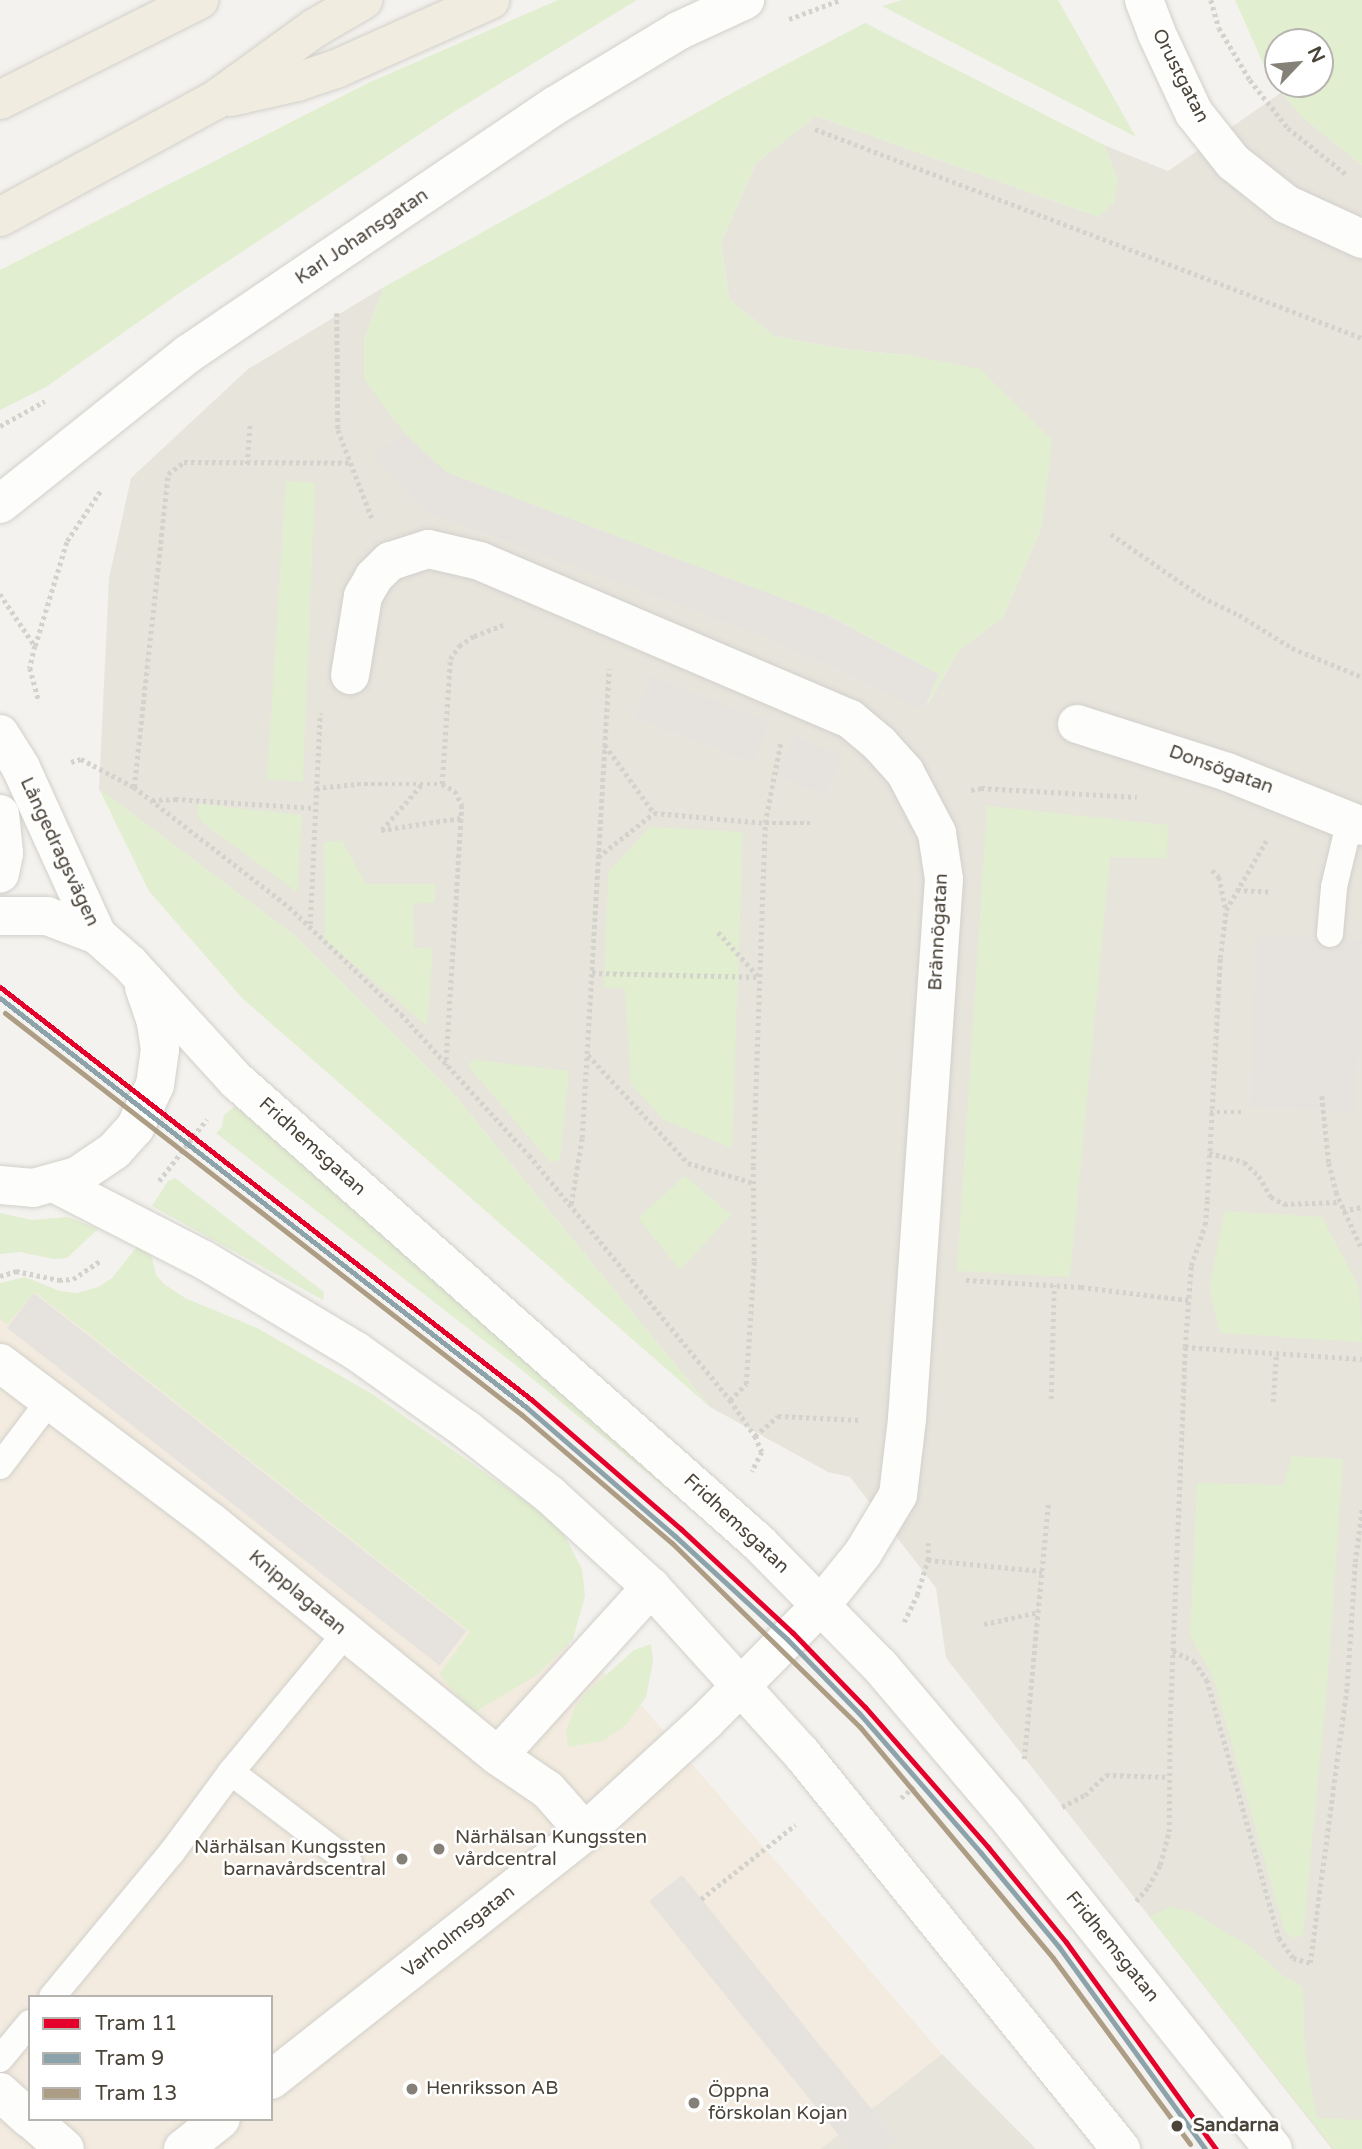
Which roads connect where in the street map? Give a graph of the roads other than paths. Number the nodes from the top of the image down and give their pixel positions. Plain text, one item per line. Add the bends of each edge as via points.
1 (199, 0) edge
2 (363, 0) edge
3 (490, 0) edge
4 (745, 0) edge
5 (1144, 0) edge
6 (0, 100) edge
7 (214, 101) junction
8 (0, 217) edge
9 (1362, 239) edge
10 (0, 504) edge
11 (350, 675) road end
12 (1077, 724) dead end
13 (0, 734) edge
14 (0, 814) edge
15 (1356, 823) edge
16 (0, 874) edge
17 (0, 916) edge
18 (1330, 934) dead end
19 (97, 935) junction
20 (130, 964) junction
21 (56, 1184) junction
22 (0, 1185) edge
23 (0, 1363) edge
24 (50, 1401) junction
25 (0, 1466) edge
26 (651, 1587) junction
27 (822, 1604) junction
28 (346, 1633) junction
29 (742, 1685) junction
30 (498, 1756) junction
31 (231, 1772) junction
32 (585, 1832) junction
33 (349, 1862) dead end
34 (54, 1995) edge
35 (28, 2025) edge
36 (0, 2059) edge
37 (273, 2078) edge
38 (0, 2092) edge
39 (28, 2117) edge
40 (32, 2121) edge
41 (218, 2121) edge
42 (65, 2149) edge
43 (183, 2149) edge
44 (1121, 2149) edge
45 (1273, 2149) edge

1 - 6 highway
2 - 7 highway via 315,28
3 - 7 highway via 335,69
4 - 10 street, Karl Johansgatan via 678,31 533,121 188,354
5 - 9 street, Orustgatan via 1194,113 1233,162 1286,204
7 - 8 highway
11 - 27 street, Brännögatan via 363,596 390,561 428,549 480,561 850,719 905,772 937,833 944,879 898,1495 863,1553
12 - 15 street, Donsögatan via 1180,755
13 - 19 street, Långedragsvägen
14 - 16 street, Långedragsvägen via 4,853
15 - 18 lane via 1334,887
17 - 19 street, Fridhemsgatan via 47,916
19 - 20 street, Fridhemsgatan
20 - 21 street, Fridhemsgatan via 155,1019 160,1049 155,1085 135,1128 114,1151
20 - 27 street, Fridhemsgatan via 237,1081 650,1445
21 - 22 street, Fridhemsgatan via 33,1188
21 - 26 street via 204,1260 356,1351 550,1494
23 - 24 street, Knipplagatan
24 - 25 lane
24 - 28 street, Knipplagatan via 211,1522
26 - 29 street
26 - 30 street
27 - 29 street, Varholmsgatan
27 - 45 street, Fridhemsgatan via 1004,1812
28 - 30 street, Knipplagatan
28 - 31 lane
29 - 32 street, Varholmsgatan
29 - 44 street
30 - 32 street, Knipplagatan via 548,1790
31 - 33 lane
31 - 34 lane via 172,1852
32 - 37 street, Varholmsgatan
35 - 36 lane
38 - 39 street
40 - 42 street
41 - 43 street

